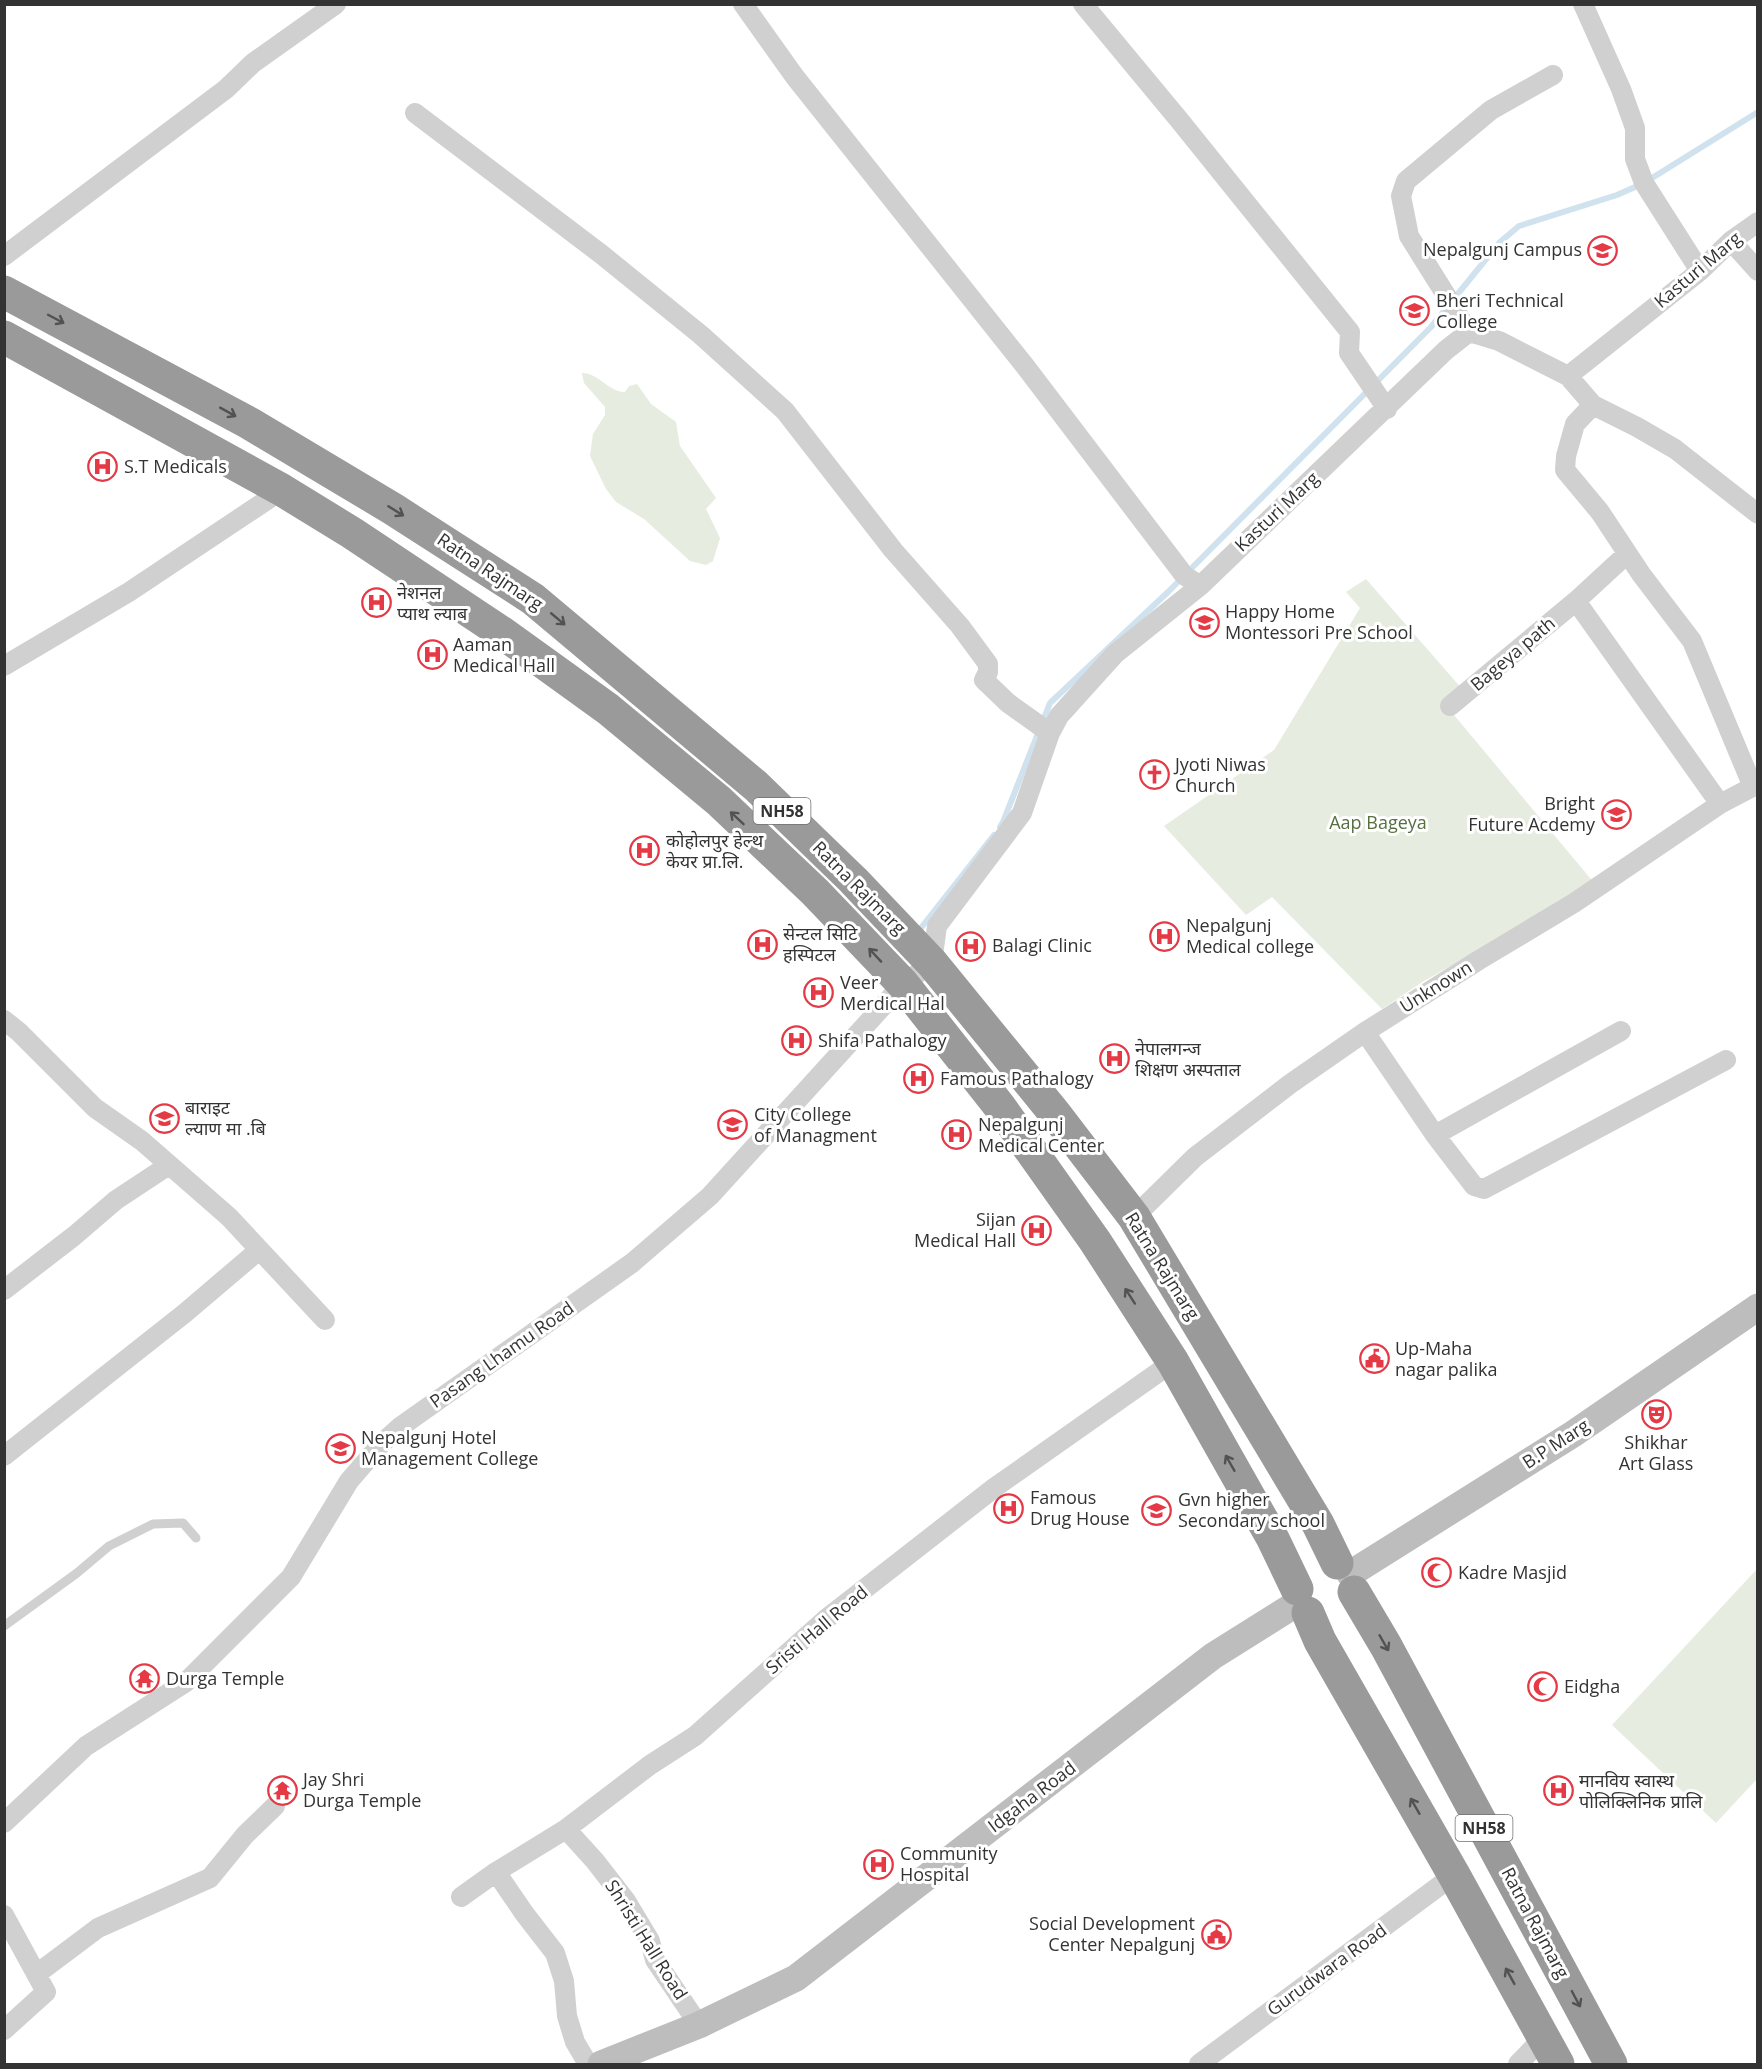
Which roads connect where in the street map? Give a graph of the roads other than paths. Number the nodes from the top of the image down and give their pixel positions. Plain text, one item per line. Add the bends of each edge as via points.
1 (336, 4) edge
2 (743, 4) edge
3 (1083, 4) edge
4 (1583, 4) edge
5 (1553, 75) dead end
6 (415, 113) dead end
7 (1758, 222) edge
8 (1731, 241) junction
9 (4, 255) edge
10 (1700, 271) junction
11 (1758, 271) edge
12 (4, 292) edge
13 (1469, 332) junction
14 (4, 337) edge
15 (1569, 376) junction
16 (1593, 405) junction
17 (1387, 409) junction
18 (282, 490) junction
19 (1758, 514) edge
20 (1627, 554) junction
21 (1200, 586) junction
22 (1576, 601) junction
23 (4, 666) edge
24 (1450, 706) dead end
25 (1050, 733) junction
26 (1755, 786) edge
27 (1720, 804) junction
28 (932, 963) junction
29 (903, 984) junction
30 (4, 1020) edge
31 (1621, 1031) dead end
32 (1365, 1032) junction
33 (1726, 1060) dead end
34 (1435, 1135) junction
35 (170, 1165) junction
36 (1134, 1217) junction
37 (259, 1250) junction
38 (4, 1290) edge
39 (1758, 1307) edge
40 (325, 1320) dead end
41 (1173, 1362) junction
42 (4, 1456) edge
43 (196, 1538) dead end
44 (1347, 1577) junction
45 (1301, 1601) junction
46 (4, 1626) edge
47 (275, 1806) dead end
48 (4, 1824) edge
49 (567, 1829) junction
50 (495, 1872) junction
51 (1454, 1875) junction
52 (461, 1897) dead end
53 (4, 1915) edge
54 (38, 1973) junction
55 (699, 2025) junction
56 (4, 2030) edge
57 (1551, 2051) edge
58 (588, 2064) edge
59 (601, 2064) edge
60 (1199, 2064) edge
61 (1518, 2064) edge
62 (1611, 2064) edge

1 - 9 street
2 - 21 street via 795,77 1025,366 1178,567
3 - 17 street via 1350,332 1349,352
4 - 10 street via 1635,128 1635,159 1644,183
5 - 13 street via 1491,110 1406,181 1401,196 1409,236
6 - 25 street via 601,254 701,335 785,411 893,550 960,626 988,664 984,680 1008,704
7 - 8 street, Kasturi Marg
8 - 10 street, Kasturi Marg
8 - 11 street
10 - 15 street, Kasturi Marg
12 -> 28 highway, Ratna Rajmarg / NH58 via 249,423 533,599 756,786
13 - 15 street via 1499,341
13 - 17 street, Kasturi Marg
14 - 18 highway, Ratna Rajmarg / NH58
15 - 16 street
16 - 19 street via 1675,449
16 - 20 street via 1575,424 1565,470 1600,512
17 - 21 street, Kasturi Marg
18 - 23 street via 129,592
29 -> 18 highway, Ratna Rajmarg / NH58 via 815,892 719,801 608,710 501,633
20 - 22 street, Bageya path
20 - 26 street via 1692,641
21 - 25 street, Kasturi Marg via 1115,654 1059,716
22 - 24 street, Bageya path
22 - 27 street
25 - 28 street, Kasturi Marg via 1022,813 937,926
26 - 27 street, Unknown
27 - 32 street, Unknown via 1574,903
28 - 29 street
28 - 36 highway, Ratna Rajmarg / NH58
41 -> 29 highway, Ratna Rajmarg / NH58 via 1095,1241 1007,1117
29 - 48 street, Pasang Lhamu Road via 710,1196 632,1263 400,1426 349,1481 283,1586 186,1682 86,1746
30 - 35 street via 95,1108
31 - 34 street
32 - 34 street
32 - 36 street, Unknown via 1195,1157
33 - 34 street via 1484,1188 1474,1186
35 - 37 street via 229,1217
35 - 38 street via 116,1200
36 - 44 highway, Ratna Rajmarg / NH58
37 - 40 street
37 - 42 street
39 - 44 street, B.P Marg via 1573,1434
45 -> 41 highway, Ratna Rajmarg / NH58 via 1273,1539
41 - 49 street, Sristi Hall Road via 994,1488 826,1620 695,1736
43 - 46 lane via 183,1523 153,1524 109,1546
44 - 45 highway via 1322,1561 1310,1566 1300,1576
44 - 45 highway via 1351,1603 1344,1612 1321,1618
44 -> 62 highway, Ratna Rajmarg / NH58
51 -> 45 highway, Ratna Rajmarg / NH58
45 - 55 street, Idgaha Road via 1213,1656 796,1978
47 - 54 street via 210,1878 98,1928
49 - 50 street, Sristi Hall Road
49 - 55 street, Shristi Hall Road via 626,1901 650,1941 655,1960
50 - 52 street, Sristi Hall Road
50 - 58 street via 555,1953 575,2042
57 -> 51 highway, Ratna Rajmarg / NH58
51 - 60 street, Gurudwara Road
53 - 54 street
54 - 56 street via 46,1992
55 - 59 street, Idgaha Road
57 - 61 street

